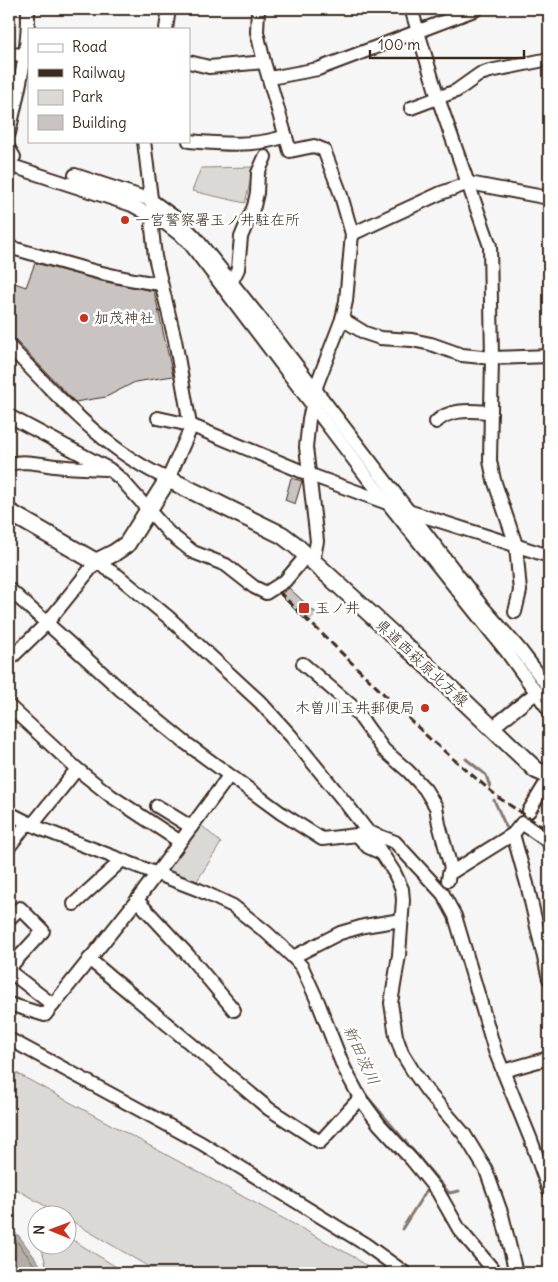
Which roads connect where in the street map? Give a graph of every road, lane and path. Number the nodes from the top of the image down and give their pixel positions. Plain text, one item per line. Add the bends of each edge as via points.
1 (28, 9) edge
2 (169, 9) edge
3 (258, 9) edge
4 (414, 9) edge
5 (477, 9) edge
6 (166, 28) edge
7 (417, 30) junction
8 (9, 54) edge
9 (27, 56) edge
10 (549, 59) edge
11 (190, 62) edge
12 (264, 62) junction
13 (270, 78) junction
14 (438, 98) junction
15 (411, 108) dead end
16 (9, 133) edge
17 (286, 136) junction
18 (190, 141) edge
19 (144, 142) edge
20 (10, 157) edge
21 (265, 157) dead end
22 (75, 175) dead end
23 (469, 183) junction
24 (549, 198) edge
25 (151, 200) junction
26 (153, 215) junction
27 (352, 234) junction
28 (9, 247) edge
29 (232, 281) junction
30 (161, 284) junction
31 (342, 319) junction
32 (9, 346) edge
33 (549, 356) edge
34 (492, 358) junction
35 (315, 390) junction
36 (311, 404) junction
37 (491, 412) junction
38 (9, 416) edge
39 (158, 418) dead end
40 (436, 422) dead end
41 (190, 425) junction
42 (9, 464) edge
43 (109, 469) junction
44 (308, 474) junction
45 (168, 479) junction
46 (391, 505) junction
47 (149, 511) junction
48 (409, 511) junction
49 (9, 512) edge
50 (516, 545) junction
51 (549, 556) edge
52 (309, 559) junction
53 (96, 562) junction
54 (9, 589) edge
55 (514, 612) dead end
56 (47, 623) junction
57 (9, 660) edge
58 (303, 664) dead end
59 (545, 684) edge
60 (9, 706) edge
61 (549, 710) edge
62 (492, 728) junction
63 (78, 769) junction
64 (549, 773) edge
65 (229, 776) junction
66 (549, 778) edge
67 (157, 806) dead end
68 (529, 811) dead end
69 (9, 813) edge
70 (33, 824) junction
71 (190, 826) junction
72 (368, 832) junction
73 (513, 834) junction
74 (179, 841) junction
75 (549, 842) edge
76 (9, 847) edge
77 (382, 854) junction
78 (121, 861) junction
79 (155, 874) junction
80 (449, 874) junction
81 (443, 894) junction
82 (137, 900) junction
83 (74, 904) dead end
84 (9, 919) edge
85 (401, 920) junction
86 (293, 957) junction
87 (89, 959) junction
88 (9, 969) edge
89 (549, 979) edge
90 (9, 1004) edge
91 (53, 1005) junction
92 (234, 1010) dead end
93 (9, 1029) edge
94 (9, 1040) edge
95 (24, 1048) junction
96 (549, 1058) edge
97 (503, 1071) junction
98 (360, 1098) junction
99 (549, 1191) edge
100 (405, 1273) edge
101 (496, 1273) edge
102 (516, 1273) edge

1 - 9 street
2 - 6 street
3 - 12 street via 257,32
4 - 7 street
5 - 7 street
7 - 13 street via 318,68
7 - 14 street
8 - 9 street
9 - 16 street
10 - 14 street via 485,73
11 - 12 street via 209,67
12 - 13 street
13 - 17 street
14 - 15 street
14 - 23 street
17 - 18 street via 243,144
17 - 27 street via 290,151 314,146 324,150
19 - 25 street
20 - 26 street
21 - 29 street via 258,173 256,199 241,237 238,268
22 - 25 street
23 - 24 street
23 - 27 street
23 - 34 street via 490,246
25 - 26 street
25 - 29 street via 178,219
26 - 30 street via 155,257
26 - 36 street via 188,241
27 - 31 street
28 - 30 street via 88,270
29 - 35 street
30 - 41 street
31 - 34 street via 364,333 380,338 412,340 462,355
31 - 35 street
32 - 45 street via 92,429 126,456
33 - 34 street
34 - 37 street
35 - 36 street
35 - 48 street
36 - 44 street via 306,447
36 - 46 street
37 - 40 street via 452,412
37 - 50 street via 490,461
38 - 43 street
39 - 41 street
41 - 44 street
41 - 45 street via 190,432
42 - 43 street via 32,462
43 - 47 street
44 - 46 street
44 - 52 street via 317,540
45 - 47 main road
45 - 52 main road, 県道西萩原北方線 via 282,535
46 - 48 street
46 - 59 street
47 - 52 street via 193,552 226,565 254,587 266,592 285,581
47 - 53 main road via 127,544
48 - 50 street
48 - 59 street
49 - 53 main road
50 - 51 street
50 - 55 street via 520,591
52 - 62 main road, 県道西萩原北方線
53 - 56 street
53 - 72 street via 117,575 168,618 260,702
54 - 56 street
56 - 57 street
56 - 65 street via 121,690
58 - 80 street via 352,706 384,750 425,790 436,807 451,868
59 - 61 street
59 - 62 street
60 - 63 street
62 - 64 main road, 県道西萩原北方線 via 536,770
63 - 70 street
63 - 74 street via 111,796
65 - 71 street
65 - 77 street via 322,839 357,835 368,847
66 - 68 street
67 - 71 street
69 - 70 street
70 - 76 street via 25,826
70 - 78 street
71 - 74 street
72 - 77 street
72 - 81 street via 395,842
73 - 75 street via 522,823
73 - 80 street
73 - 89 street via 528,884
74 - 79 street
77 - 85 street via 402,889
78 - 79 street
78 - 83 street
79 - 82 street
79 - 86 street via 233,906
80 - 81 street
81 - 97 street via 455,916
82 - 87 street
82 - 92 street via 190,956
84 - 88 street via 20,908 43,931
85 - 86 street via 340,933
85 - 102 street via 391,1003 396,1036 402,1053 427,1091 464,1134 486,1170 502,1215
86 - 98 street via 306,976 343,1066
87 - 91 street
87 - 98 street via 269,1109 320,1142
88 - 91 street
90 - 91 street via 45,1016
93 - 95 street via 22,1041
94 - 95 street
95 - 100 street via 200,1142 365,1244
96 - 97 street
97 - 99 street
98 - 101 street via 438,1192 459,1229

